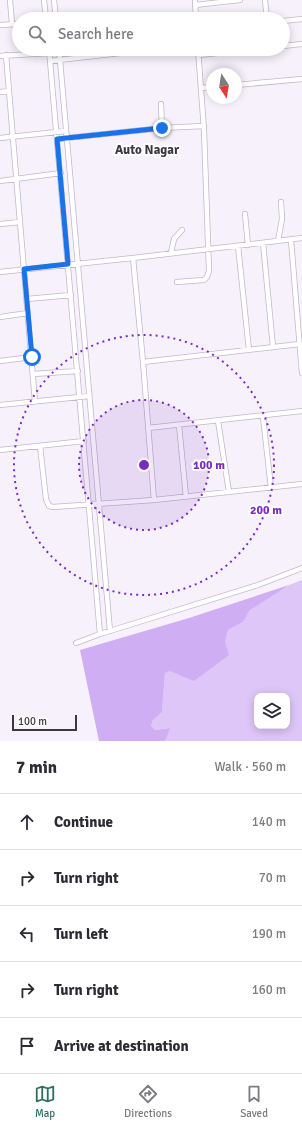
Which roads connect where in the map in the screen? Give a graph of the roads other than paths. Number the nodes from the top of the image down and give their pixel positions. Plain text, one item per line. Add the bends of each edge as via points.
1 (10, 0) edge
2 (44, 0) edge
3 (54, 0) edge
4 (240, 0) edge
5 (265, 0) edge
6 (195, 2) edge
7 (45, 12) edge
8 (55, 12) edge
9 (196, 12) edge
10 (266, 12) edge
11 (302, 20) edge
12 (290, 21) edge
13 (12, 24) joint
14 (0, 25) edge
15 (302, 44) edge
16 (290, 45) edge
17 (12, 54) edge
18 (6, 55) junction
19 (0, 56) edge
20 (50, 56) edge
21 (60, 56) edge
22 (95, 56) edge
23 (199, 56) edge
24 (60, 60) junction
25 (50, 61) junction
26 (302, 79) edge
27 (242, 84) edge
28 (201, 88) junction
29 (206, 88) edge
30 (9, 91) junction
31 (0, 92) edge
32 (160, 104) dead end
33 (204, 126) junction
34 (162, 128) junction
35 (66, 131) junction
36 (57, 132) junction
37 (13, 136) junction
38 (0, 138) edge
39 (67, 138) junction
40 (57, 139) junction
41 (61, 173) junction
42 (16, 179) junction
43 (0, 181) edge
44 (281, 202) dead end
45 (245, 214) dead end
46 (20, 222) junction
47 (0, 224) edge
48 (182, 230) dead end
49 (302, 238) edge
50 (291, 240) junction
51 (278, 241) junction
52 (263, 243) junction
53 (248, 244) junction
54 (238, 246) junction
55 (209, 249) junction
56 (171, 253) junction
57 (133, 258) junction
58 (78, 263) junction
59 (68, 264) junction
60 (24, 269) junction
61 (0, 272) edge
62 (177, 282) dead end
63 (71, 295) junction
64 (27, 299) junction
65 (28, 313) junction
66 (0, 317) edge
67 (300, 344) junction
68 (273, 347) junction
69 (249, 350) junction
70 (32, 357) junction
71 (0, 361) edge
72 (143, 362) junction
73 (78, 371) junction
74 (302, 372) edge
75 (33, 374) junction
76 (89, 396) junction
77 (80, 398) junction
78 (35, 402) junction
79 (0, 405) edge
80 (302, 411) edge
81 (263, 416) junction
82 (218, 421) junction
83 (179, 425) junction
84 (148, 428) junction
85 (84, 441) junction
86 (40, 446) junction
87 (0, 450) edge
88 (302, 484) edge
89 (271, 488) junction
90 (229, 492) junction
91 (186, 497) junction
92 (154, 500) junction
93 (90, 504) junction
94 (98, 504) junction
95 (302, 568) edge
96 (110, 631) junction
97 (100, 634) junction
98 (76, 643) dead end

1 - 13 street
2 - 7 street
3 - 8 street
4 - 6 street
5 - 10 street
6 - 9 street
11 - 12 street
13 - 14 street
15 - 16 street
17 - 18 street
18 - 19 street
18 - 30 street
20 - 25 street
21 - 24 street
22 - 24 street
23 - 28 street
24 - 25 street
24 - 35 street
25 - 36 street
26 - 27 street
28 - 29 street
28 - 33 street
30 - 31 street
30 - 37 street
32 - 34 street
33 - 34 street
33 - 55 street
34 - 39 street
35 - 36 street
35 - 39 street
36 - 37 street
36 - 40 street
37 - 38 street
37 - 42 street
39 - 40 street
39 - 58 street
40 - 41 street
41 - 42 street
41 - 59 street
42 - 43 street
42 - 46 street
44 - 51 street via 282,219
45 - 53 street
46 - 47 street
46 - 60 street
48 - 56 street via 174,239
49 - 50 street
50 - 51 street
50 - 67 street
51 - 52 street
52 - 53 street
52 - 68 street
53 - 54 street
54 - 55 street
54 - 69 street
55 - 56 street
55 - 62 street via 207,277 204,280
56 - 57 street
57 - 58 street
57 - 72 street
58 - 59 street
58 - 76 street
59 - 60 street
59 - 63 street
60 - 61 street
60 - 64 street
63 - 64 street
63 - 73 street
64 - 65 street
65 - 66 street
65 - 70 street
67 - 68 street
67 - 74 street
68 - 69 street
69 - 72 street
70 - 71 street
70 - 75 street
72 - 84 street
73 - 75 street
73 - 77 street
75 - 78 street
76 - 77 street
76 - 94 street
77 - 78 street
77 - 85 street
78 - 79 street
80 - 81 street
81 - 82 street
81 - 89 street
82 - 83 street
82 - 90 street
83 - 84 street
83 - 91 street
84 - 92 street
85 - 86 street
85 - 93 street
86 - 87 street
86 - 93 street via 49,506
88 - 89 street
89 - 90 street
90 - 91 street
91 - 92 street
92 - 94 street
93 - 94 street
93 - 97 street
94 - 96 street
95 - 96 street via 258,585
96 - 97 street
97 - 98 street

